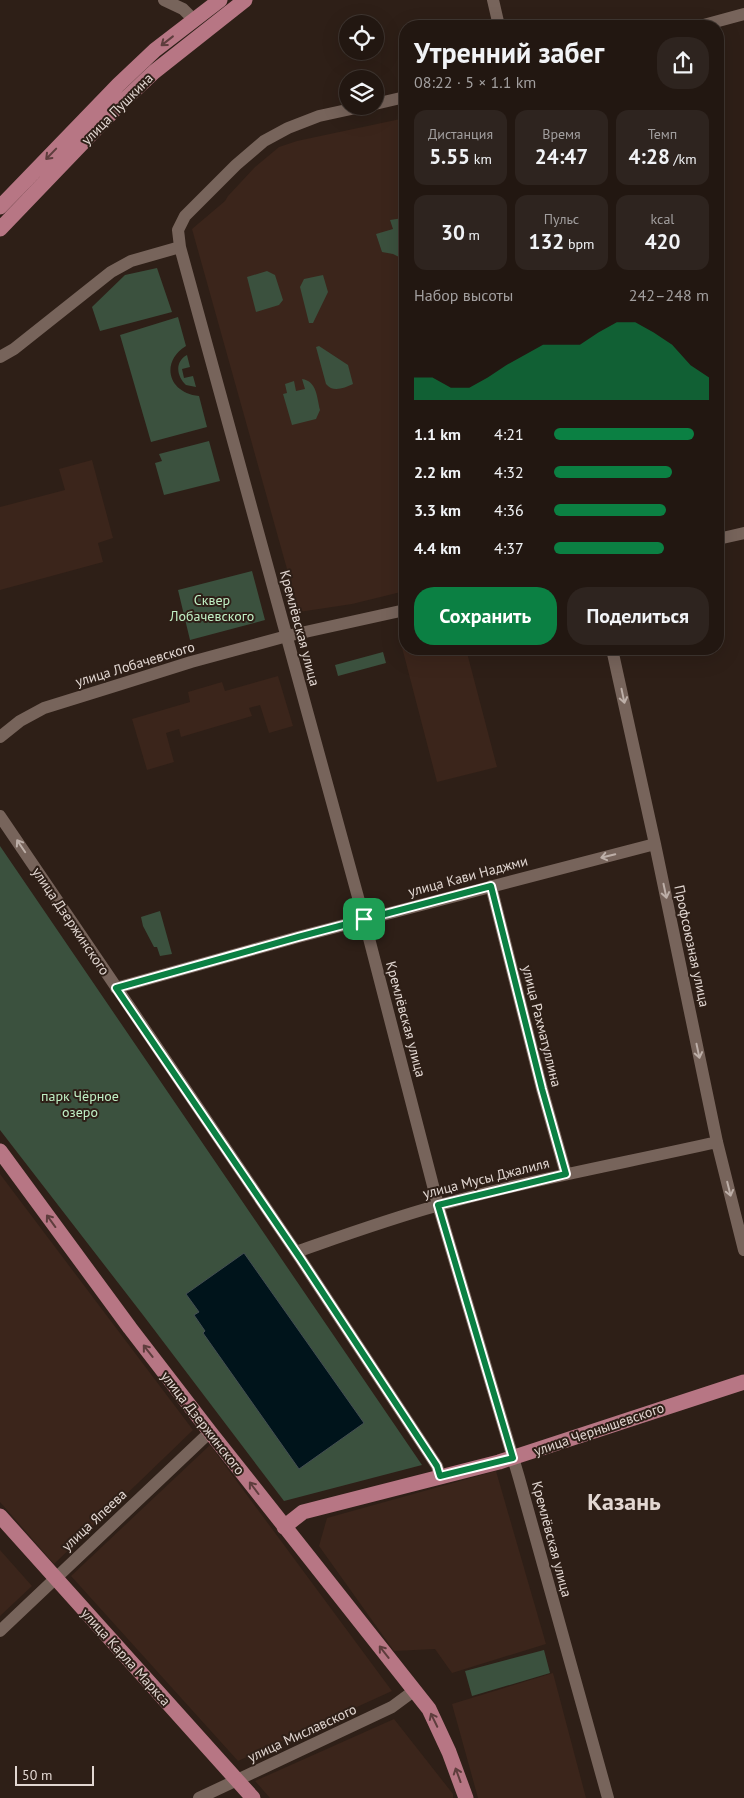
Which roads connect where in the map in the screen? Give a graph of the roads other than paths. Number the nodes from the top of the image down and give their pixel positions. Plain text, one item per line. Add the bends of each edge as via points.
1 (164, 0) edge
2 (220, 0) edge
3 (245, 0) edge
4 (493, 0) edge
5 (744, 14) edge
6 (194, 20) junction
7 (498, 20) edge
8 (722, 20) edge
9 (399, 98) edge
10 (384, 102) edge
11 (339, 112) edge
12 (0, 207) edge
13 (0, 229) edge
14 (180, 247) junction
15 (0, 357) edge
16 (744, 533) edge
17 (724, 538) edge
18 (399, 611) edge
19 (287, 636) junction
20 (613, 655) edge
21 (0, 737) edge
22 (0, 816) edge
23 (655, 844) junction
24 (491, 886) junction
25 (364, 919) junction
26 (116, 988) junction
27 (717, 1142) junction
28 (0, 1151) edge
29 (566, 1174) junction
30 (438, 1205) junction
31 (744, 1250) edge
32 (296, 1252) junction
33 (744, 1382) edge
34 (210, 1432) junction
35 (513, 1458) junction
36 (440, 1476) junction
37 (0, 1516) edge
38 (284, 1527) junction
39 (0, 1528) edge
40 (52, 1580) junction
41 (0, 1631) edge
42 (414, 1690) junction
43 (233, 1781) junction
44 (199, 1798) edge
45 (244, 1798) edge
46 (253, 1798) edge
47 (466, 1798) edge
48 (608, 1798) edge

1 - 6 street via 183,9
2 - 6 main road, улица Пушкина
3 - 13 main road, улица Пушкина via 119,105
4 - 7 street
5 - 8 street
6 -> 12 main road, улица Пушкина via 118,84
9 - 10 street
11 - 14 street, Кремлёвская улица via 288,128 264,141 185,216 178,230
14 - 15 street via 131,260 111,272
14 - 19 street, Кремлёвская улица
16 - 17 street
18 - 19 street, улица Лобачевского
19 - 21 street, улица Лобачевского via 44,708
19 - 25 street, Кремлёвская улица
20 -> 23 street, Профсоюзная улица
26 -> 22 street, улица Дзержинского
23 -> 24 street, улица Кави Наджми
23 -> 27 street, Профсоюзная улица
24 - 25 street, улица Кави Наджми
24 - 29 street, улица Рахматуллина
25 - 26 street, улица Кави Наджми
25 - 30 street, Кремлёвская улица
26 - 32 street, улица Дзержинского
27 - 29 street, улица Мусы Джалиля
27 -> 31 street, Профсоюзная улица
34 -> 28 main road, улица Дзержинского
29 - 30 street, улица Мусы Джалиля
30 - 32 street, улица Мусы Джалиля
30 - 35 street, Кремлёвская улица
32 - 36 street, улица Дзержинского via 437,1466
33 - 35 main road, улица Чернышевского
38 -> 34 main road, улица Дзержинского
34 - 40 street, улица Япеева
35 - 36 main road, улица Чернышевского
35 - 48 street, Кремлёвская улица
36 - 38 main road, улица Чернышевского via 304,1512
37 - 40 main road, улица Карла Маркса
42 -> 38 main road, улица Дзержинского
39 - 40 main road, улица Карла Маркса
40 - 41 street, улица Япеева
40 - 43 main road, улица Карла Маркса
42 - 43 street, улица Миславского via 392,1707
47 -> 42 main road, улица Дзержинского via 449,1752 428,1709
43 - 44 street, улица Миславского
43 - 45 main road, улица Карла Маркса
43 - 46 main road, улица Карла Маркса

